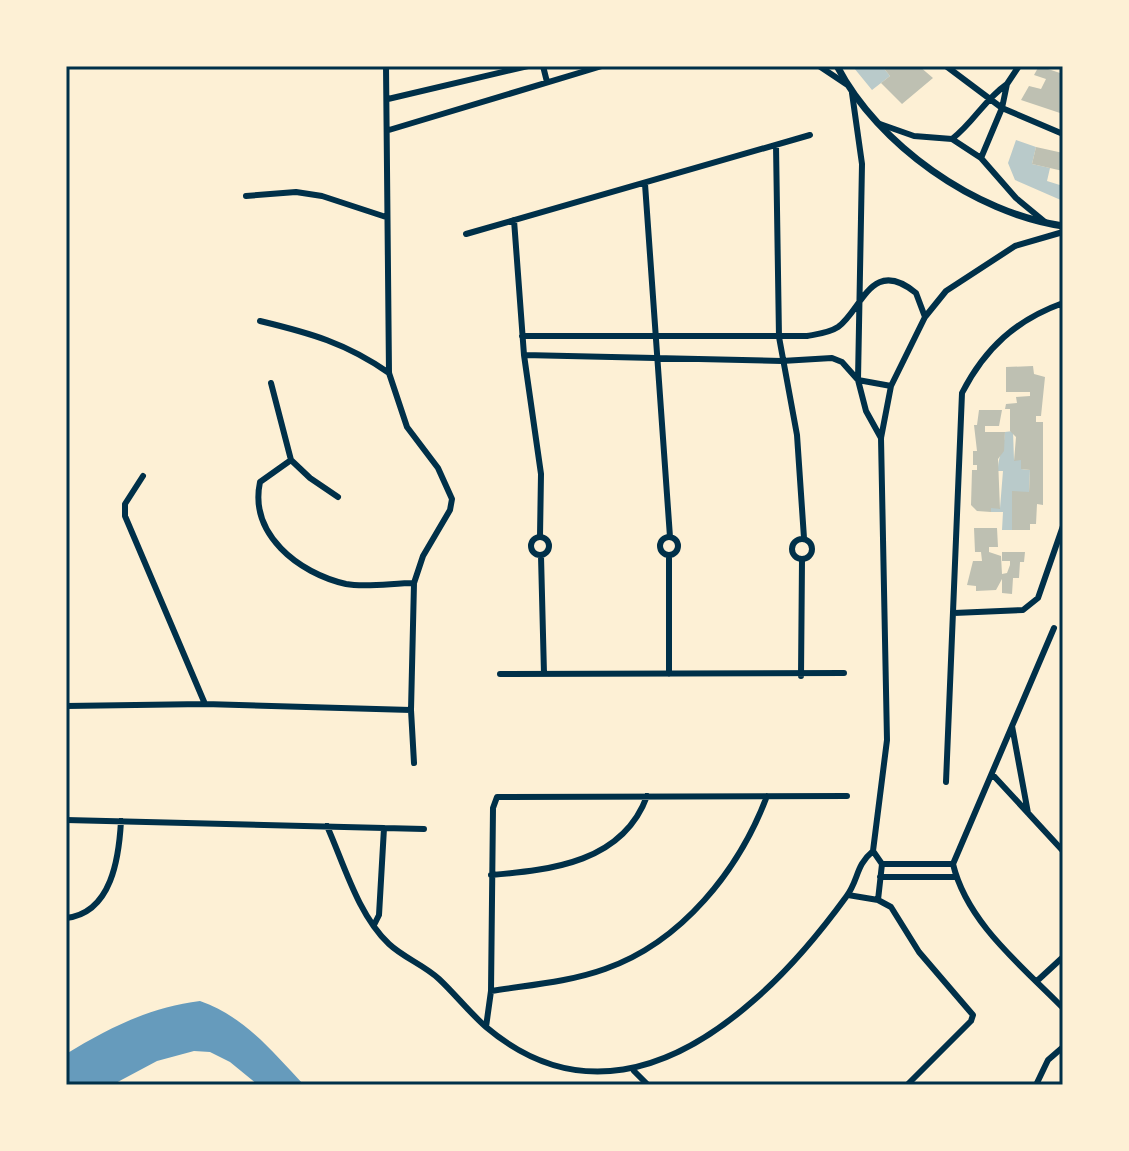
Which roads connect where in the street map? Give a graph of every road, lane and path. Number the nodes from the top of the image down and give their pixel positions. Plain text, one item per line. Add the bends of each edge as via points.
1 (386, 66) edge
2 (528, 66) edge
3 (543, 66) edge
4 (572, 66) edge
5 (602, 66) edge
6 (819, 66) edge
7 (837, 66) edge
8 (946, 66) edge
9 (1019, 66) edge
10 (574, 75) junction
11 (547, 82) junction
12 (846, 84) junction
13 (1007, 84) junction
14 (852, 93) junction
15 (987, 98) junction
16 (388, 99) junction
17 (1002, 108) junction
18 (880, 124) junction
19 (389, 130) junction
20 (1063, 134) edge
21 (810, 135) dead end
22 (952, 139) junction
23 (776, 145) junction
24 (981, 158) junction
25 (645, 184) junction
26 (246, 196) dead end
27 (386, 217) junction
28 (514, 220) junction
29 (1047, 223) junction
30 (1063, 226) edge
31 (1063, 232) edge
32 (466, 234) dead end
33 (861, 295) junction
34 (1063, 303) edge
35 (925, 317) junction
36 (260, 321) dead end
37 (522, 336) junction
38 (654, 337) junction
39 (779, 337) junction
40 (524, 355) junction
41 (657, 358) junction
42 (782, 361) junction
43 (389, 373) junction
44 (858, 380) junction
45 (271, 383) dead end
46 (891, 386) junction
47 (1062, 404) edge
48 (1063, 430) edge
49 (881, 438) junction
50 (291, 460) junction
51 (143, 476) dead end
52 (338, 497) dead end
53 (1063, 526) edge
54 (540, 536) junction
55 (670, 537) junction
56 (804, 538) junction
57 (669, 555) junction
58 (541, 556) junction
59 (802, 560) junction
60 (414, 583) junction
61 (954, 613) junction
62 (1054, 628) dead end
63 (844, 673) dead end
64 (500, 674) dead end
65 (544, 674) junction
66 (669, 674) junction
67 (801, 676) junction
68 (205, 704) junction
69 (66, 706) edge
70 (411, 710) junction
71 (1012, 726) junction
72 (414, 763) dead end
73 (992, 774) junction
74 (946, 782) dead end
75 (647, 796) junction
76 (767, 796) junction
77 (847, 796) dead end
78 (1028, 814) junction
79 (66, 820) edge
80 (121, 821) junction
81 (327, 826) junction
82 (384, 828) junction
83 (424, 829) dead end
84 (873, 851) junction
85 (1063, 851) edge
86 (882, 864) junction
87 (953, 864) junction
88 (491, 875) junction
89 (880, 877) junction
90 (956, 877) junction
91 (848, 895) junction
92 (878, 900) junction
93 (66, 918) edge
94 (374, 925) junction
95 (1063, 957) edge
96 (1037, 981) junction
97 (491, 991) junction
98 (1063, 1008) edge
99 (486, 1027) junction
100 (1063, 1047) edge
101 (634, 1071) junction
102 (648, 1085) edge
103 (907, 1085) edge
104 (1036, 1085) edge

1 - 16 street
2 - 16 street
3 - 11 street
4 - 10 street
5 - 10 street
6 - 12 street
7 - 12 street
8 - 15 street
9 - 13 street
10 - 11 street
11 - 19 street
12 - 14 street
13 - 15 street
13 - 17 street
14 - 18 street
14 - 33 street via 862,164
15 - 17 street
15 - 22 street via 970,125
16 - 19 street
17 - 20 street
17 - 24 street
18 - 22 street via 914,136
18 - 29 street via 950,181
19 - 27 street
21 - 23 street
22 - 24 street
23 - 25 street
23 - 39 street
24 - 29 street
25 - 28 street
25 - 38 street
26 - 27 street via 296,192
27 - 43 street
28 - 32 street
28 - 37 street
29 - 30 street
31 - 35 street via 1015,246 975,270 946,291
33 - 35 street via 877,284 901,284 916,293
33 - 39 street via 836,328
33 - 44 street
34 - 47 street
34 - 61 street via 1013,328 975,367 962,393
35 - 46 street
36 - 43 street via 327,338
37 - 38 street
37 - 40 street
38 - 39 street
38 - 41 street
39 - 42 street
40 - 41 street
40 - 54 street via 541,474
41 - 42 street
41 - 55 street
42 - 44 street via 832,358
42 - 56 street via 797,435
43 - 60 street via 407,427 438,468 452,499
44 - 46 street
44 - 49 street
45 - 50 street
46 - 49 street
47 - 48 street
49 - 84 street via 887,740
50 - 52 street
50 - 60 street via 260,482 257,499 264,526 282,551 311,571 348,584
51 - 68 street via 125,504 125,516
53 - 61 street via 1032,606
54 - 58 street via 550,546
54 - 58 street via 530,547
55 - 57 street via 678,546
55 - 57 street via 661,546
56 - 59 street via 813,547
56 - 59 street via 792,545
57 - 66 street
58 - 65 street
59 - 67 street
60 - 70 street
61 - 74 street
62 - 71 street
63 - 67 street
64 - 65 street
65 - 66 street
66 - 67 street
68 - 69 street
68 - 70 street
70 - 72 street
71 - 73 street
71 - 78 street
73 - 78 street
73 - 87 street
75 - 76 street
75 - 88 street via 621,836 589,856 541,871
75 - 88 street via 497,797
76 - 77 street
76 - 97 street via 755,827 715,888 652,946 604,970
78 - 85 street
79 - 80 street
80 - 81 street
80 - 93 street via 117,870 99,898
81 - 82 street
81 - 94 street
82 - 83 street
82 - 94 street
84 - 86 street
84 - 91 street via 860,862
86 - 87 street
86 - 89 street
87 - 90 street
88 - 97 street
89 - 90 street
89 - 92 street
90 - 96 street via 976,917
91 - 92 street
91 - 101 street via 793,964 752,1002 699,1043
92 - 103 street via 899,915 919,952 973,1015
94 - 99 street
95 - 96 street
96 - 98 street
97 - 99 street
99 - 101 street via 549,1063 599,1073
100 - 104 street via 1048,1060
101 - 102 street

